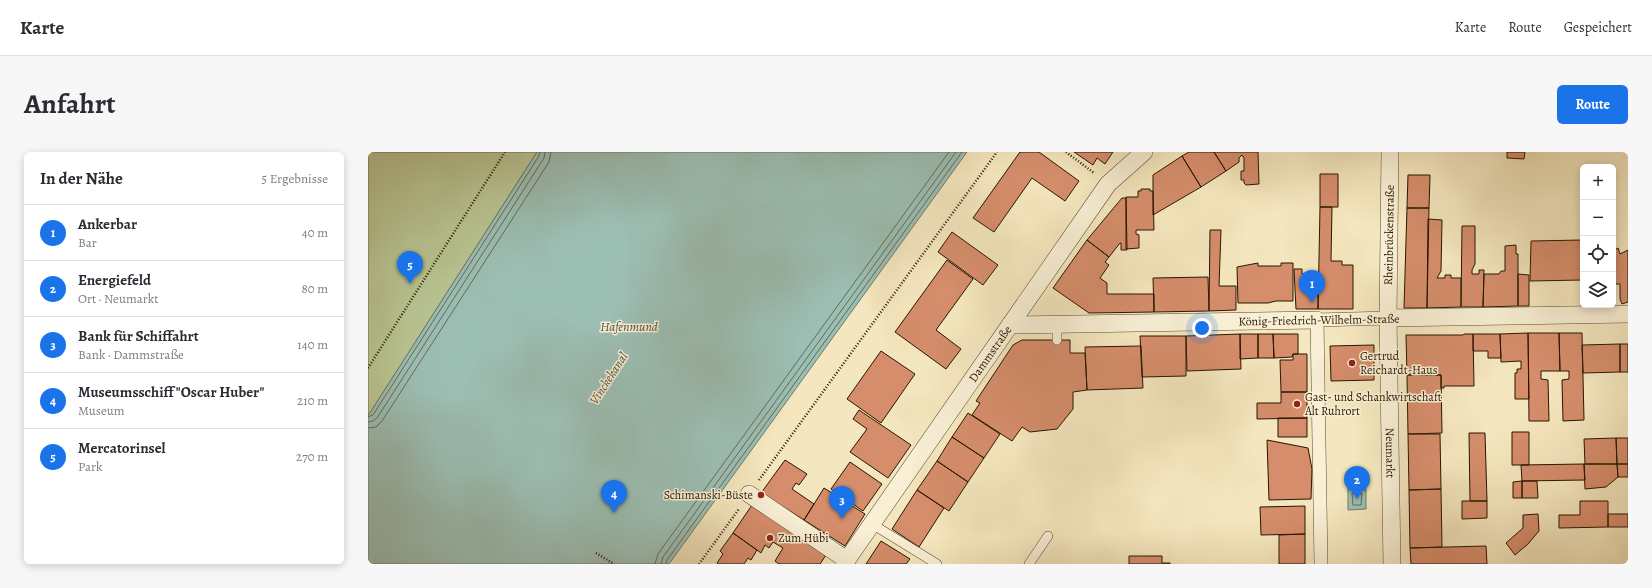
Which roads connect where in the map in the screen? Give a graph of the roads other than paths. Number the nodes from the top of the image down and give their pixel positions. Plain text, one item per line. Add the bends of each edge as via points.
1 (1144, 152) edge
2 (1390, 152) edge
3 (1628, 314) edge
4 (1388, 318) junction
5 (1317, 320) junction
6 (1010, 325) junction
7 (749, 494) road end
8 (872, 524) junction
9 (1048, 536) dead end
10 (846, 562) edge
11 (937, 564) edge
12 (1029, 564) edge
13 (1321, 564) edge
14 (1392, 564) edge

1 - 6 street, Dammstraße via 1108,184
2 - 4 street, Rheinbrückenstraße
3 - 4 street, König-Friedrich-Wilhelm-Straße
4 - 5 street, König-Friedrich-Wilhelm-Straße
4 - 14 street, Neumarkt
5 - 6 street, König-Friedrich-Wilhelm-Straße via 1057,332
5 - 13 street
6 - 8 street, Dammstraße
7 - 10 street
8 - 10 street, Dammstraße
8 - 11 lane
9 - 12 lane

